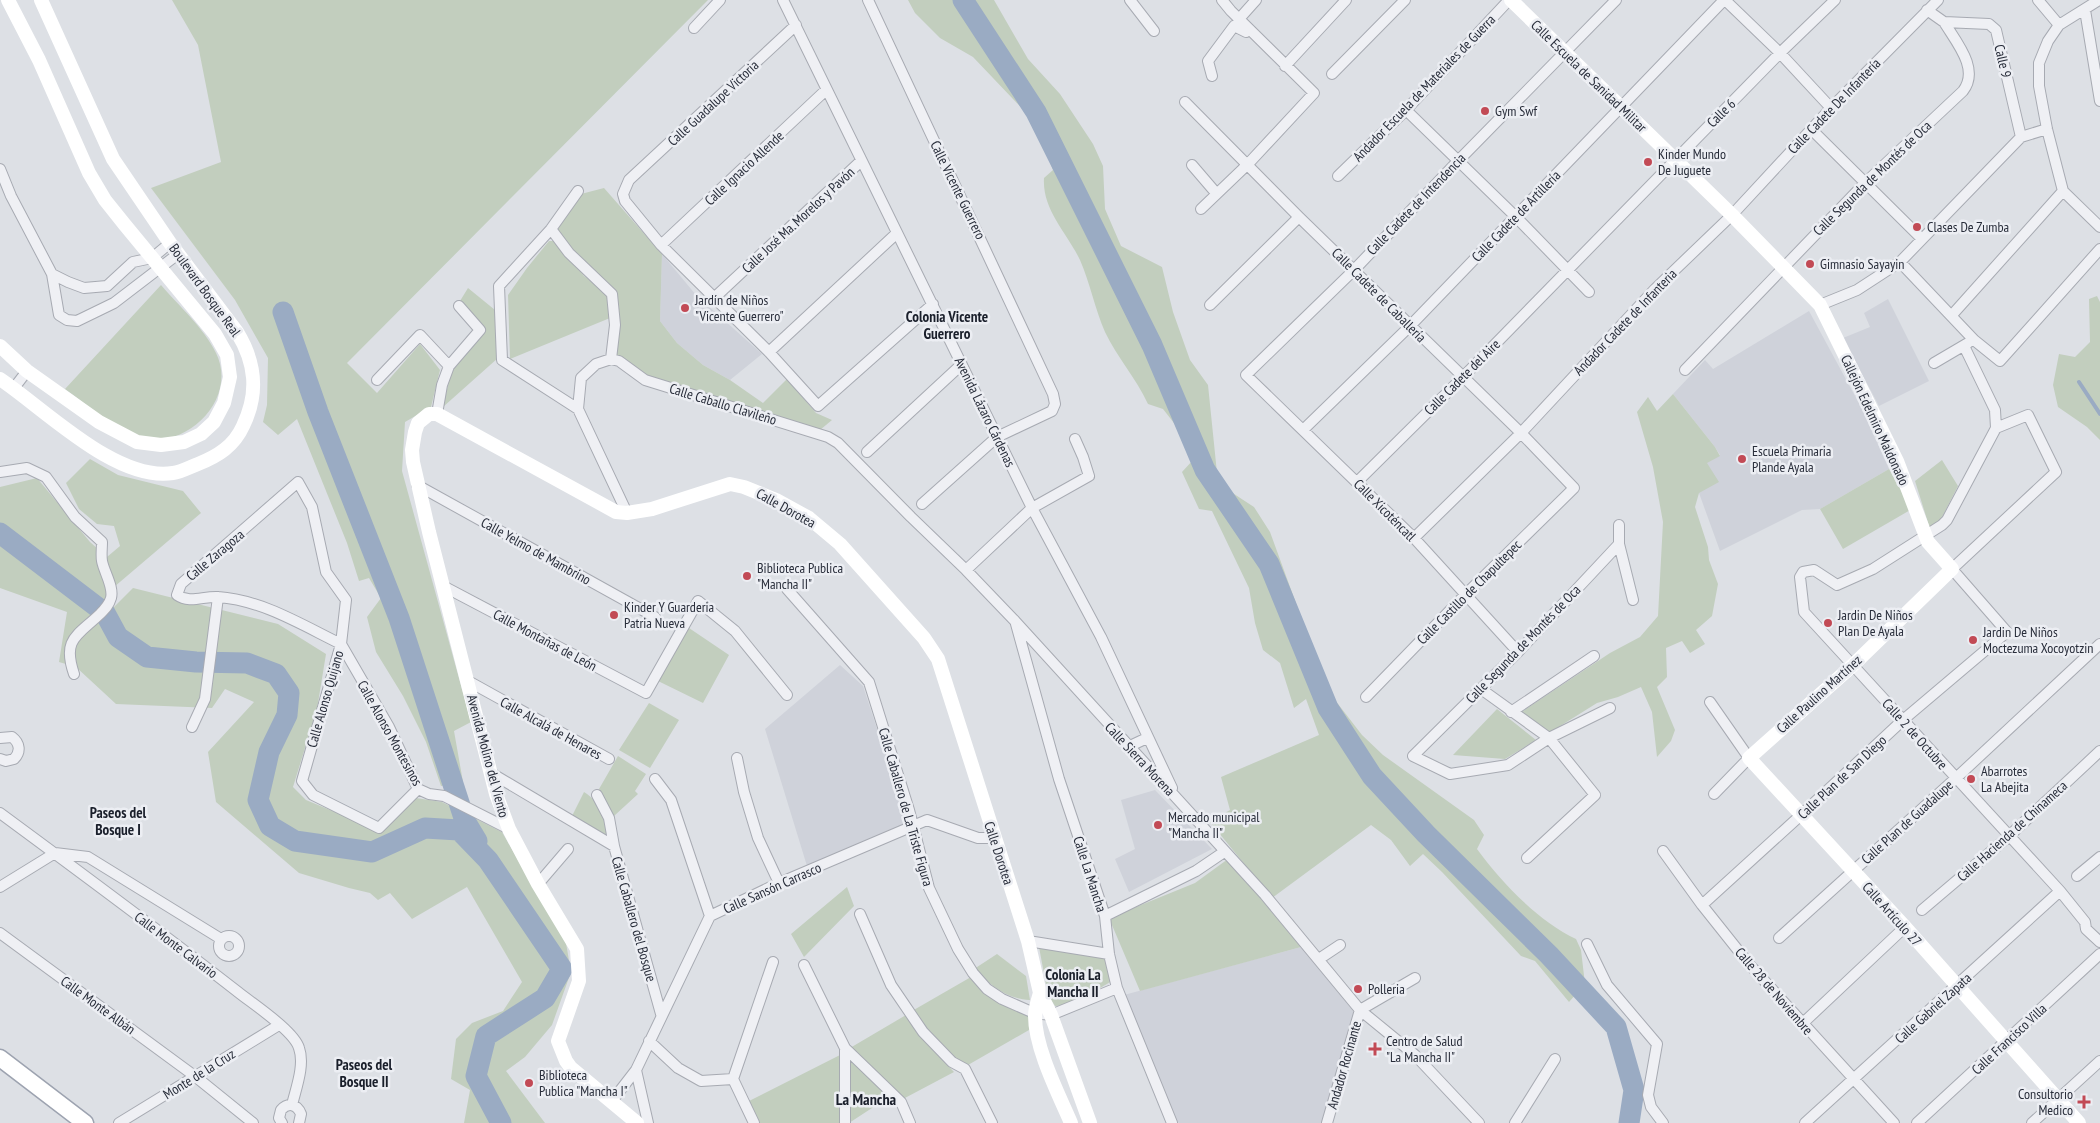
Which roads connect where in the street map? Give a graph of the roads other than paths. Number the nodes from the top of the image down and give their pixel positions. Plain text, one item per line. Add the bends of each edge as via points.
1 (8, 0) edge
2 (41, 0) edge
3 (720, 0) edge
4 (783, 0) edge
5 (868, 0) edge
6 (1130, 0) edge
7 (1222, 0) edge
8 (1256, 0) edge
9 (1346, 0) edge
10 (1405, 0) edge
11 (1510, 0) edge
12 (1616, 0) edge
13 (1724, 0) edge
14 (1835, 0) edge
15 (1938, 0) edge
16 (2038, 0) edge
17 (2099, 0) edge
18 (1927, 10) junction
19 (2085, 10) junction
20 (1239, 19) junction
21 (1944, 22) junction
22 (796, 25) junction
23 (2060, 25) junction
24 (694, 28) dead end
25 (1249, 29) junction
26 (1154, 31) dead end
27 (1563, 52) junction
28 (1780, 53) junction
29 (1285, 66) junction
30 (1332, 74) dead end
31 (1212, 76) dead end
32 (826, 90) junction
33 (2100, 101) edge
34 (1185, 102) dead end
35 (1620, 106) junction
36 (1830, 108) junction
37 (1406, 110) junction
38 (1811, 129) junction
39 (2047, 129) junction
40 (2021, 137) junction
41 (1675, 159) junction
42 (861, 161) junction
43 (1458, 161) junction
44 (1248, 164) junction
45 (1192, 165) dead end
46 (0, 169) edge
47 (1338, 176) dead end
48 (1865, 183) junction
49 (578, 191) dead end
50 (2063, 191) junction
51 (1216, 193) junction
52 (1201, 208) dead end
53 (1732, 215) junction
54 (1299, 217) junction
55 (1516, 217) junction
56 (2100, 227) edge
57 (551, 229) junction
58 (897, 233) junction
59 (1921, 238) junction
60 (661, 245) junction
61 (174, 248) junction
62 (2100, 249) edge
63 (1900, 262) junction
64 (156, 263) junction
65 (1783, 267) junction
66 (1354, 270) junction
67 (1567, 272) junction
68 (52, 274) junction
69 (107, 286) junction
70 (1589, 292) dead end
71 (714, 299) junction
72 (114, 303) junction
73 (933, 304) junction
74 (1210, 305) dead end
75 (1820, 305) junction
76 (459, 306) dead end
77 (1952, 316) junction
78 (1410, 326) junction
79 (1974, 340) junction
80 (0, 346) edge
81 (1964, 346) junction
82 (769, 352) junction
83 (611, 359) junction
84 (1934, 363) dead end
85 (449, 366) junction
86 (962, 366) junction
87 (1685, 370) dead end
88 (27, 371) junction
89 (1246, 375) joint
90 (1463, 377) junction
91 (0, 379) edge
92 (378, 380) dead end
93 (14, 388) junction
94 (578, 409) junction
95 (437, 414) junction
96 (1996, 428) junction
97 (1304, 429) junction
98 (1521, 433) junction
99 (997, 438) junction
100 (1075, 439) dead end
101 (838, 443) joint
102 (867, 452) dead end
103 (0, 472) edge
104 (298, 482) joint
105 (1357, 482) junction
106 (417, 485) junction
107 (1574, 488) joint
108 (922, 504) dead end
109 (1032, 508) junction
110 (627, 513) junction
111 (1619, 525) dead end
112 (1927, 535) junction
113 (1414, 538) junction
114 (1619, 544) junction
115 (1952, 569) junction
116 (966, 570) junction
117 (444, 586) junction
118 (787, 588) dead end
119 (1466, 594) junction
120 (218, 597) junction
121 (1633, 600) dead end
122 (655, 617) dead end
123 (1015, 621) junction
124 (2007, 632) joint
125 (341, 644) junction
126 (2100, 644) edge
127 (1518, 652) junction
128 (1594, 656) dead end
129 (1852, 666) junction
130 (74, 674) dead end
131 (468, 682) junction
132 (1481, 688) junction
133 (787, 695) dead end
134 (1366, 697) dead end
135 (1710, 702) dead end
136 (1610, 708) dead end
137 (1511, 712) junction
138 (1903, 720) junction
139 (192, 727) dead end
140 (0, 738) edge
141 (1147, 738) junction
142 (1549, 738) junction
143 (1128, 747) junction
144 (2100, 751) edge
145 (737, 758) dead end
146 (1749, 758) junction
147 (0, 759) edge
148 (609, 760) dead end
149 (490, 773) junction
150 (655, 779) dead end
151 (1955, 779) junction
152 (418, 789) junction
153 (1714, 794) dead end
154 (597, 795) dead end
155 (1175, 796) junction
156 (0, 813) edge
157 (1801, 815) junction
158 (913, 826) junction
159 (509, 829) junction
160 (2008, 837) junction
161 (994, 838) junction
162 (614, 846) junction
163 (568, 849) dead end
164 (1663, 851) dead end
165 (1224, 852) junction
166 (55, 853) junction
167 (2100, 857) edge
168 (1527, 858) dead end
169 (1852, 871) junction
170 (2078, 876) dead end
171 (538, 884) junction
172 (778, 884) junction
173 (0, 887) edge
174 (2060, 891) junction
175 (1702, 905) junction
176 (1884, 905) junction
177 (1922, 910) dead end
178 (860, 914) dead end
179 (710, 916) junction
180 (1105, 916) junction
181 (2085, 922) junction
182 (1905, 927) junction
183 (0, 933) edge
184 (2100, 935) edge
185 (1778, 938) dead end
186 (220, 939) dead end
187 (1028, 941) junction
188 (2100, 942) edge
189 (1587, 944) dead end
190 (1340, 945) dead end
191 (1926, 952) junction
192 (1109, 954) junction
193 (2100, 954) edge
194 (1319, 959) junction
195 (772, 962) dead end
196 (804, 965) dead end
197 (1415, 978) dead end
198 (1956, 987) junction
199 (1117, 988) junction
200 (1040, 993) junction
201 (1360, 1010) junction
202 (1034, 1013) junction
203 (661, 1014) junction
204 (1051, 1015) junction
205 (1802, 1024) junction
206 (279, 1025) junction
207 (649, 1041) junction
208 (2006, 1042) junction
209 (845, 1048) junction
210 (0, 1058) edge
211 (1555, 1059) dead end
212 (2100, 1061) edge
213 (636, 1070) junction
214 (196, 1077) junction
215 (733, 1079) junction
216 (1854, 1079) junction
217 (2058, 1100) junction
218 (612, 1101) junction
219 (292, 1105) junction
220 (85, 1123) edge
221 (119, 1123) edge
222 (253, 1123) edge
223 (282, 1123) edge
224 (299, 1123) edge
225 (637, 1123) edge
226 (648, 1123) edge
227 (754, 1123) edge
228 (845, 1123) edge
229 (910, 1123) edge
230 (992, 1123) edge
231 (1071, 1123) edge
232 (1090, 1123) edge
233 (1172, 1123) edge
234 (1327, 1123) edge
235 (1479, 1123) edge
236 (1515, 1123) edge
237 (1663, 1123) edge
238 (1805, 1123) edge
239 (1894, 1123) edge
240 (1917, 1123) edge
241 (2032, 1123) edge
242 (2079, 1123) edge

1 - 64 street, Boulevard Bosque Real via 39,60 89,173 105,200
2 - 61 street, Boulevard Bosque Real via 114,159
3 - 24 street
4 - 22 street, Avenida Lázaro Cárdenas
5 - 99 street, Calle Vicente Guerrero via 1054,394 1052,411
6 - 26 street
7 - 20 street
8 - 20 street
9 - 29 street
10 - 30 street
11 - 27 street, Calle Escuela de Sanidad Militar
11 - 37 street, Andador Escuela de Materiales de Guerra
12 - 27 street, Calle Cadete de Intendencia
13 - 28 street
13 - 35 street, Calle Cadete de Artillería
14 - 28 street, Calle 6
15 - 18 street, Calle Cadete De Infantería
16 - 23 street
17 - 19 street
18 - 21 street
18 - 36 street, Calle Cadete De Infantería
19 - 23 street
19 - 33 street
20 - 25 street
21 - 40 street, Calle 9 via 1989,24 1996,30
21 - 48 street, Calle Segunda de Montés de Oca via 1969,67 1969,83
22 - 32 street, Avenida Lázaro Cárdenas
22 - 60 street, Calle Guadalupe Victoria via 630,180 623,194 625,201
23 - 39 street via 2048,41 2039,63 2039,86
25 - 29 street
25 - 31 street via 1246,32 1234,26 1208,61
27 - 35 street, Calle Escuela de Sanidad Militar
27 - 43 street, Calle Cadete de Intendencia
28 - 36 street
28 - 41 street, Calle 6
29 - 44 street via 1314,93
32 - 42 street, Avenida Lázaro Cárdenas
32 - 60 street, Calle Ignacio Allende
34 - 44 street, Calle Cadete de Caballería
35 - 41 street, Calle Escuela de Sanidad Militar
35 - 55 street, Calle Cadete de Artillería
36 - 38 street, Calle Cadete De Infantería
37 - 43 street
37 - 47 street, Andador Escuela de Materiales de Guerra
38 - 48 street
38 - 53 street, Calle Cadete De Infantería
39 - 40 street
39 - 50 street
40 - 59 street
41 - 53 street, Calle Escuela de Sanidad Militar
41 - 67 street, Calle 6
42 - 58 street, Avenida Lázaro Cárdenas
42 - 71 street, Calle José Ma. Morelos y Pavón
43 - 55 street
43 - 66 street, Calle Cadete de Intendencia
44 - 51 street
44 - 54 street, Calle Cadete de Caballería
45 - 51 street
46 - 68 street
48 - 59 street
48 - 65 street, Calle Segunda de Montés de Oca
49 - 57 street
50 - 56 street
50 - 77 street
51 - 52 street
53 - 65 street, Callejón Edelmiro Maldonado
53 - 98 street, Andador Cadete de Infanteria via 1655,289
54 - 66 street, Calle Cadete de Caballería
54 - 74 street
55 - 67 street
55 - 78 street, Calle Cadete de Artillería
57 - 83 street via 569,253 612,294 615,325
57 - 94 street via 499,286 502,360
58 - 73 street, Avenida Lázaro Cárdenas
58 - 82 street
59 - 63 street
60 - 71 street
61 - 64 street
61 - 93 street, Boulevard Bosque Real via 237,332 251,361 254,387 251,409 240,432 226,450 174,473 146,472 111,459 78,438
62 - 79 street via 2000,362
63 - 75 street via 1857,290
63 - 77 street
64 - 69 street via 133,262
64 - 72 street
64 - 88 street, Boulevard Bosque Real via 215,334 226,355 230,377 224,403 214,422 201,434 184,442 161,445 137,442 99,422
65 - 75 street, Callejón Edelmiro Maldonado
65 - 87 street
66 - 78 street, Calle Cadete de Caballería
66 - 89 street, Calle Cadete de Intendencia
67 - 70 street
67 - 90 street, Calle Cadete del Aire
68 - 69 street via 84,288
68 - 72 street via 60,315 67,320 77,321
69 - 72 street
71 - 82 street
73 - 82 street via 818,406
73 - 86 street, Avenida Lázaro Cárdenas
75 - 112 street, Callejón Edelmiro Maldonado via 1897,460
76 - 85 street via 480,330
77 - 79 street
78 - 90 street, Calle Cadete de Caballería
78 - 97 street, Calle Cadete de Artillería
79 - 81 street
80 - 88 street, Boulevard Bosque Real
81 - 84 street
81 - 96 street via 1995,410
83 - 94 street via 596,364 581,378
83 - 101 street, Calle Caballo Clavileño via 644,380 828,437
85 - 92 street via 420,335
85 - 95 street
86 - 99 street, Avenida Lázaro Cárdenas
86 - 102 street
88 - 93 street
89 - 97 street, Calle Xicoténcatl
90 - 98 street, Calle Cadete de Caballería
90 - 105 street, Calle Cadete del Aire
91 - 93 street, Boulevard Bosque Real
94 - 110 street
95 - 106 street, Avenida Molino del Viento via 429,414 418,423 413,440
95 - 110 street, Calle Dorotea via 608,508
96 - 112 street via 1947,520
96 - 115 street, Calle Paulino Martínez via 2028,415 2056,472
97 - 105 street, Calle Xicoténcatl
98 - 107 street, Calle Cadete de Caballería
98 - 113 street, Andador Cadete de Infanteria
99 - 108 street
99 - 109 street, Avenida Lázaro Cárdenas
100 - 109 street via 1089,476
101 - 116 street, Calle Sierra Morena
103 - 130 street via 27,468 46,477 75,517 102,542 102,561 112,595 109,605 79,630 69,649
104 - 120 street, Calle Zaragoza via 181,584 177,595 188,600
104 - 125 street, Calle Alonso Quijano via 312,507 326,572 346,600
105 - 113 street, Calle Xicoténcatl
106 - 117 street, Avenida Molino del Viento
106 - 122 street, Calle Yelmo de Mambrino
107 - 119 street, Calle Castillo de Chapultepec
109 - 116 street
109 - 141 street, Avenida Lázaro Cárdenas via 1101,637
110 - 161 street, Calle Dorotea via 730,484 744,486 809,518 840,544 924,638 938,659
111 - 114 street
112 - 115 street, Callejón Edelmiro Maldonado via 1928,542
112 - 129 street, Calle 2 de Octubre via 1873,569 1837,585 1814,570 1804,572 1800,577 1804,612
113 - 119 street, Calle Xicoténcatl
114 - 121 street
114 - 127 street, Calle Segunda de Montés de Oca
115 - 124 street, Callejón Edelmiro Maldonado
115 - 129 street, Calle Paulino Martínez
116 - 123 street, Calle Sierra Morena
117 - 131 street, Avenida Molino del Viento
117 - 133 street, Calle Montañas de León via 646,693 698,601 735,631
118 - 158 street, Calle Caballero de La Triste Figura via 869,682
119 - 127 street, Calle Xicoténcatl
119 - 134 street, Calle Castillo de Chapultepec
120 - 125 street, Calle Zaragoza via 263,606
120 - 139 street via 205,699
123 - 143 street, Calle Sierra Morena
123 - 180 street, Calle La Mancha via 1059,779
124 - 138 street, Calle Plan de San Diego
125 - 152 street, Calle Alonso Montesinos via 389,727
125 - 152 street, Calle Alonso Quijano via 302,781 313,794 379,828
126 - 151 street, Calle Plan de Guadalupe
127 - 132 street, Calle Segunda de Montés de Oca
128 - 137 street
129 - 138 street, Calle 2 de Octubre
129 - 146 street, Calle Paulino Martínez
131 - 148 street, Calle Alcalá de Henares
131 - 149 street, Avenida Molino del Viento
132 - 137 street
132 - 142 street, Calle Segunda de Montés de Oca via 1413,756 1450,774 1508,765
135 - 146 street, Calle Artículo 27
136 - 142 street
137 - 142 street
138 - 151 street, Calle 2 de Octubre
138 - 157 street, Calle Plan de San Diego
140 - 147 street via 12,737 19,748 14,759
141 - 143 street
141 - 155 street, Avenida Lázaro Cárdenas
142 - 168 street via 1595,795
143 - 155 street, Calle Sierra Morena
144 - 160 street, Calle Hacienda de Chinameca
145 - 172 street via 758,838
146 - 153 street, Calle Paulino Martínez
146 - 157 street, Calle Artículo 27
149 - 159 street, Avenida Molino del Viento
149 - 162 street, Calle Caballero del Bosque
150 - 179 street via 671,800
151 - 160 street, Calle 2 de Octubre
151 - 169 street, Calle Plan de Guadalupe
152 - 159 street, Calle Alonso Montesinos via 444,796
154 - 162 street via 609,818
155 - 165 street, Calle Sierra Morena
156 - 166 street, Calle Monte Calvario
157 - 169 street, Calle Artículo 27
157 - 175 street, Calle Plan de San Diego
158 - 161 street, Calle Sansón Carrasco via 927,820 978,838
158 - 172 street, Calle Sansón Carrasco
158 - 202 street, Calle Caballero de La Triste Figura via 929,888 958,950 987,989
159 - 171 street, Avenida Molino del Viento
160 - 174 street, Calle 2 de Octubre
160 - 177 street, Calle Hacienda de Chinameca
161 - 187 street, Calle Dorotea
162 - 203 street, Calle Caballero del Bosque
163 - 171 street
164 - 175 street, Calle 28 de Noviembre
165 - 180 street via 1196,871
165 - 194 street, Calle Sierra Morena
166 - 173 street
166 - 186 street via 88,857
166 - 206 street, Calle Monte Calvario
167 - 170 street
169 - 176 street, Calle Artículo 27
169 - 185 street, Calle Plan de Guadalupe
171 - 218 street, Avenida Molino del Viento via 578,949 579,981 559,1036 562,1053 571,1068
172 - 179 street, Calle Sansón Carrasco
174 - 181 street, Calle 2 de Octubre
174 - 198 street, Calle Gabriel Zapata
175 - 205 street, Calle 28 de Noviembre
176 - 182 street, Calle Artículo 27
176 - 191 street via 1893,906 1909,922 1924,940
178 - 230 street via 891,985 923,1032 952,1062 965,1069
179 - 203 street, Calle Sansón Carrasco
180 - 192 street, Calle La Mancha
181 - 184 street, Calle 2 de Octubre via 2090,923
181 - 188 street, Calle 2 de Octubre via 2086,928
182 - 191 street, Calle Artículo 27
182 - 205 street
183 - 214 street, Calle Monte Albán
187 - 192 street
187 - 200 street, Calle Dorotea
189 - 237 street via 1607,985 1657,1044 1648,1095 1651,1107
190 - 194 street
191 - 198 street, Calle Artículo 27
192 - 199 street, Calle La Mancha
193 - 208 street, Calle Francisco Villa
194 - 201 street, Calle Sierra Morena
195 - 215 street
196 - 209 street
197 - 201 street, Andador Rocinante
198 - 208 street, Calle Artículo 27
198 - 216 street, Calle Gabriel Zapata
199 - 204 street
199 - 233 street, Calle La Mancha
200 - 202 street, Calle Dorotea
200 - 204 street, Calle Dorotea
201 - 234 street, Andador Rocinante
201 - 235 street, Calle Sierra Morena via 1415,1055
202 - 204 street, Calle Caballero de La Triste Figura
202 - 231 street via 1044,1058
203 - 207 street, Calle Sansón Carrasco
204 - 232 street, Calle Dorotea
205 - 216 street, Calle 28 de Noviembre
206 - 214 street, Monte de la Cruz
206 - 219 street, Calle Monte Calvario via 300,1049 301,1063
207 - 213 street, Calle Sansón Carrasco
207 - 215 street via 678,1068 701,1080
208 - 217 street, Calle Artículo 27
208 - 240 street, Calle Francisco Villa
209 - 228 street
209 - 229 street via 901,1102
210 - 220 main road
211 - 236 street
212 - 217 street
213 - 218 street, Calle Sansón Carrasco
213 - 226 street
214 - 221 street, Monte de la Cruz
214 - 222 street, Calle Monte Albán
215 - 227 street
216 - 238 street, Calle Gabriel Zapata
216 - 239 street, Calle 28 de Noviembre
217 - 241 street
217 - 242 street, Calle Artículo 27
218 - 225 street, Avenida Molino del Viento
219 - 223 street, Calle Monte Calvario via 281,1110 279,1118
219 - 224 street via 301,1114

